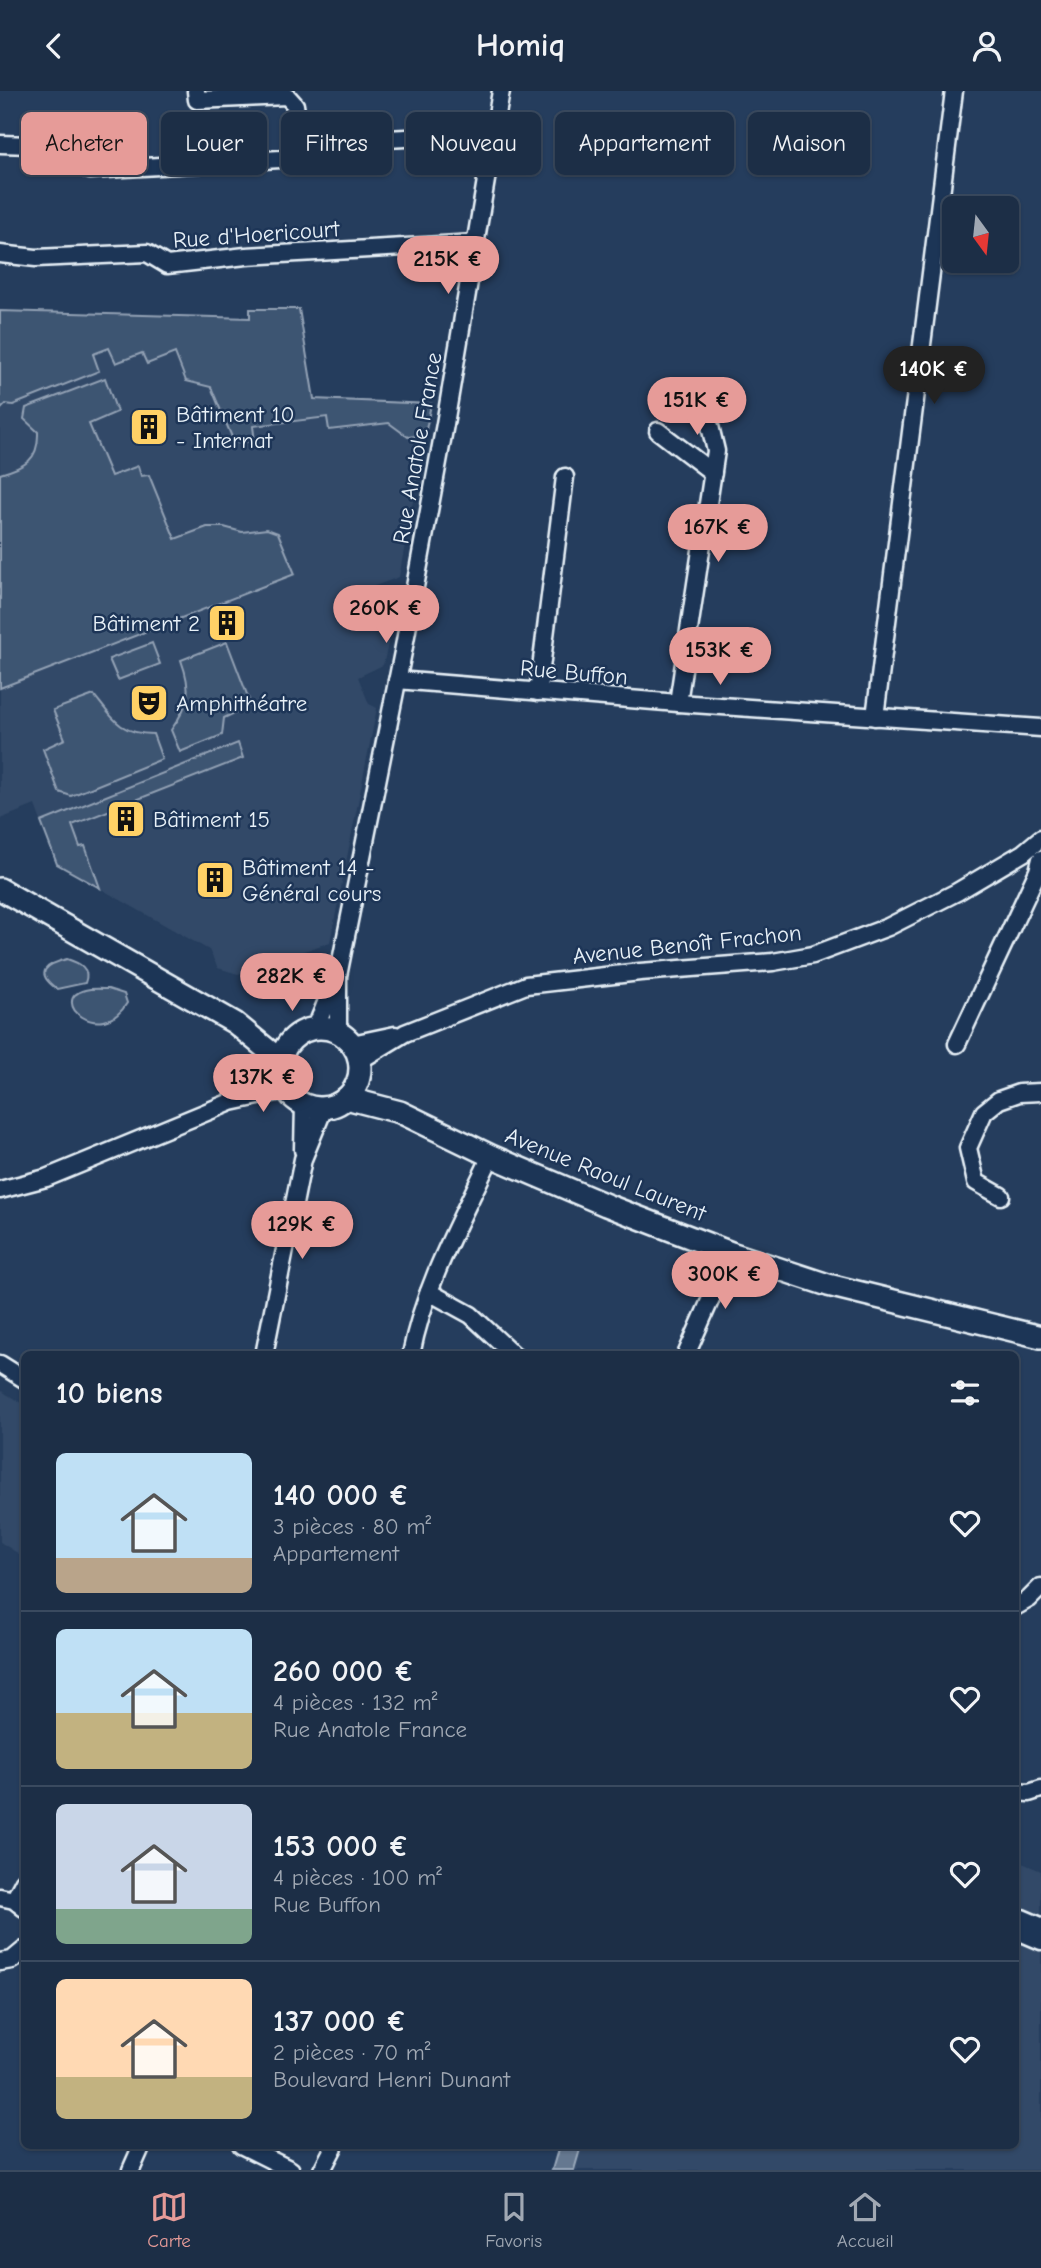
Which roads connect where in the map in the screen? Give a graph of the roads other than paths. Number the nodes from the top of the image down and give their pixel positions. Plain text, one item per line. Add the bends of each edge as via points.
1 (196, 91) edge
2 (501, 91) edge
3 (954, 91) edge
4 (296, 112) edge
5 (498, 112) edge
6 (0, 144) edge
7 (281, 159) edge
8 (487, 175) edge
9 (475, 243) junction
10 (0, 254) edge
11 (710, 426) dead end
12 (658, 431) dead end
13 (713, 473) junction
14 (565, 477) dead end
15 (397, 680) junction
16 (538, 692) junction
17 (678, 703) junction
18 (875, 717) junction
19 (1041, 728) edge
20 (1041, 840) edge
21 (1041, 859) edge
22 (0, 889) edge
23 (338, 976) junction
24 (235, 1023) junction
25 (316, 1027) junction
26 (290, 1040) junction
27 (957, 1044) dead end
28 (352, 1053) junction
29 (282, 1074) junction
30 (1041, 1092) edge
31 (346, 1097) junction
32 (314, 1106) junction
33 (400, 1112) junction
34 (491, 1156) junction
35 (0, 1190) edge
36 (1001, 1196) dead end
37 (731, 1253) junction
38 (429, 1292) junction
39 (1041, 1337) edge
40 (265, 1351) edge
41 (412, 1351) edge
42 (510, 1351) edge
43 (688, 1351) edge
44 (0, 1364) edge
45 (21, 1377) edge
46 (1041, 1587) edge
47 (1019, 1605) edge
48 (1041, 1789) edge
49 (1019, 1792) edge
50 (1019, 1917) edge
51 (1041, 1926) edge
52 (1019, 1932) edge
53 (1041, 1941) edge
54 (21, 1953) edge
55 (0, 1962) edge
56 (140, 2149) edge
57 (249, 2149) edge
58 (333, 2149) edge
59 (131, 2170) edge
60 (291, 2170) edge
61 (322, 2170) edge

1 - 4 street via 197,100 287,96
2 - 5 street, Rue Anatole France
3 - 18 street
6 - 7 street via 61,146 90,170
8 - 9 street, Rue Anatole France
9 - 10 street, Rue d'Hoericourt via 167,265 147,253 36,258
9 - 15 street, Rue Anatole France
11 - 13 street via 716,451
12 - 13 street
13 - 17 street
14 - 16 street
15 - 16 street, Rue Buffon
15 - 23 street, Rue Anatole France
16 - 17 street, Rue Buffon
17 - 18 street, Rue Buffon
18 - 19 street, Rue Buffon
20 - 28 street, Avenue Benoît Frachon via 957,892 888,927 813,955 526,985
21 - 27 street
22 - 24 main road
23 - 25 street, Rue Anatole France
23 - 28 street, Rue Anatole France
24 - 26 main road
24 - 29 main road
25 - 26 main road
25 - 28 main road
26 - 29 main road
28 - 31 main road via 356,1085
28 - 33 main road, Avenue Raoul Laurent
29 - 32 main road
29 - 35 street via 231,1102 46,1178
30 - 36 street via 999,1100 984,1112 968,1147 976,1182
31 - 32 main road
31 - 33 main road, Avenue Raoul Laurent
32 - 40 street
33 - 34 main road, Avenue Raoul Laurent
34 - 37 main road, Avenue Raoul Laurent
34 - 38 street
37 - 39 main road, Avenue Raoul Laurent via 828,1285
37 - 43 street
38 - 41 street
38 - 42 street via 471,1315
44 - 45 street
46 - 47 street
48 - 49 street
50 - 51 street
52 - 53 street
54 - 55 street
56 - 59 street
57 - 60 street
58 - 61 street

